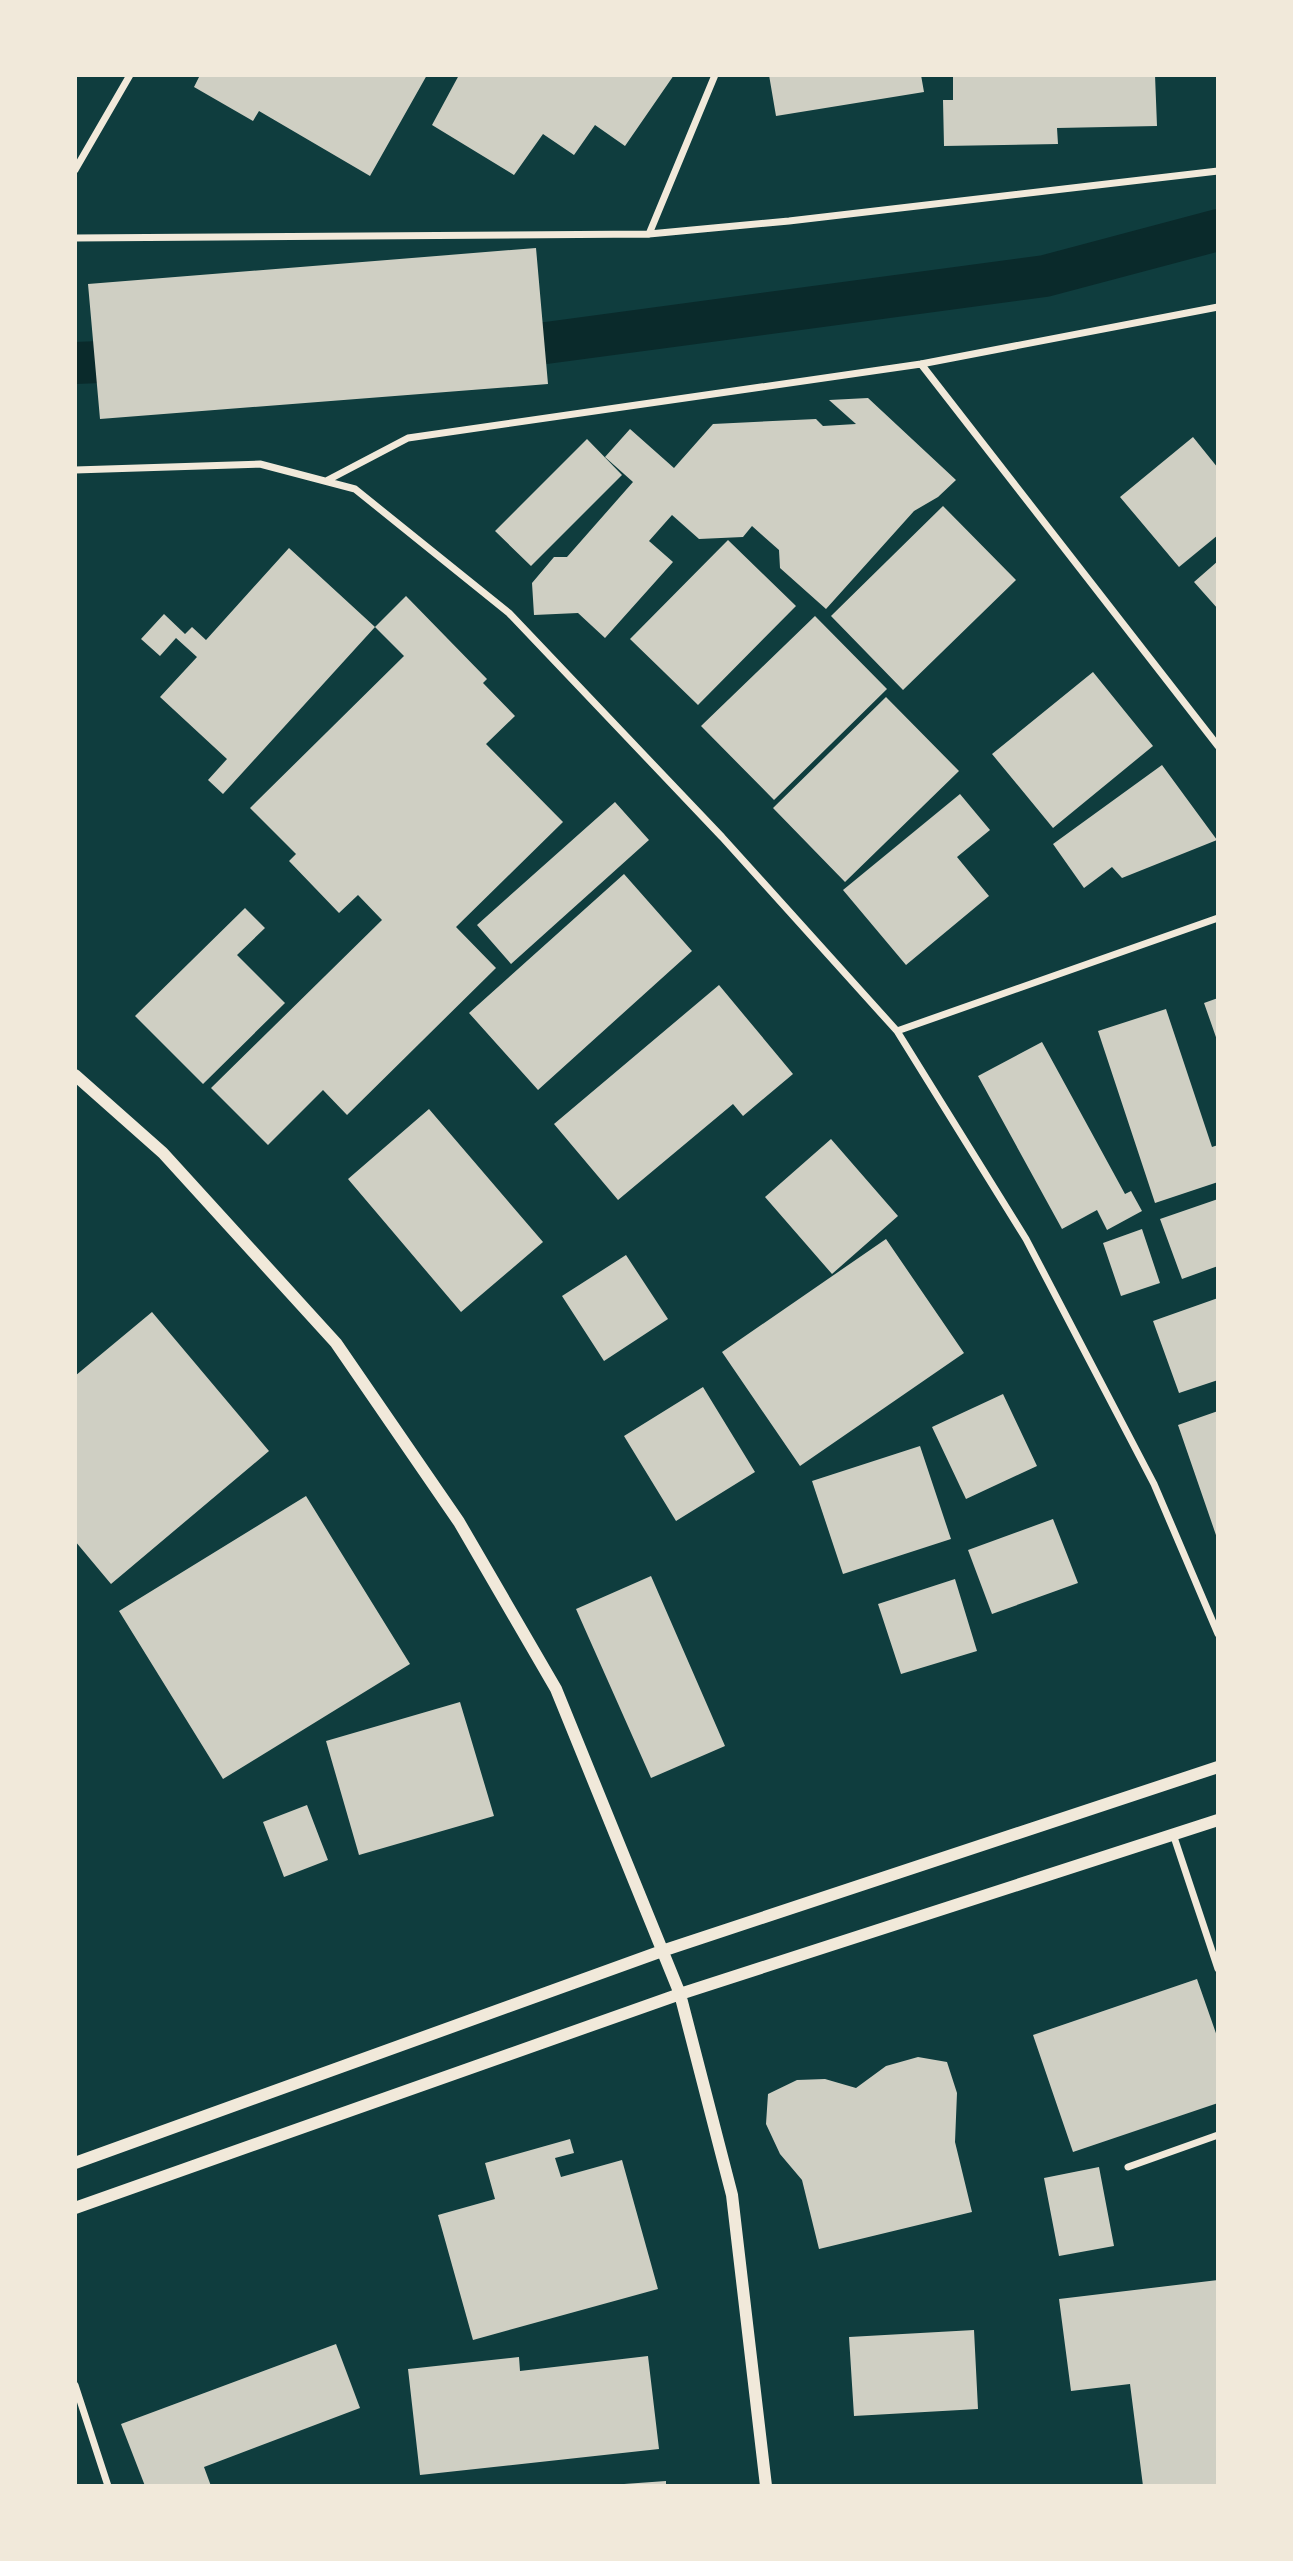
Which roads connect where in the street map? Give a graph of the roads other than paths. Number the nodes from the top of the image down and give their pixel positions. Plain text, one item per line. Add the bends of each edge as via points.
1 (130, 75) edge
2 (715, 75) edge
3 (75, 170) edge
4 (1218, 171) edge
5 (649, 234) junction
6 (75, 238) edge
7 (1218, 307) edge
8 (921, 364) junction
9 (75, 470) edge
10 (326, 481) junction
11 (1218, 746) edge
12 (1218, 918) edge
13 (897, 1031) junction
14 (75, 1075) edge
15 (1218, 1634) edge
16 (1218, 1767) edge
17 (1218, 1820) edge
18 (1173, 1834) junction
19 (662, 1951) junction
20 (1218, 1969) edge
21 (680, 1994) junction
22 (1218, 2135) edge
23 (75, 2163) edge
24 (1128, 2167) dead end
25 (75, 2208) edge
26 (75, 2385) edge
27 (108, 2486) edge
28 (766, 2486) edge

1 - 3 street
2 - 5 street
4 - 5 street
5 - 6 street
7 - 8 street
8 - 10 street via 408,438
8 - 11 street
9 - 10 street via 260,464
10 - 13 street via 355,489 509,613 722,837
12 - 13 street
13 - 15 street via 1026,1239 1154,1484
14 - 19 street via 163,1153 336,1343 459,1522 556,1689
16 - 19 street
17 - 18 street
18 - 20 street
18 - 21 street
19 - 21 street
19 - 23 street
21 - 25 street
21 - 28 street via 732,2195
22 - 24 street
26 - 27 street

